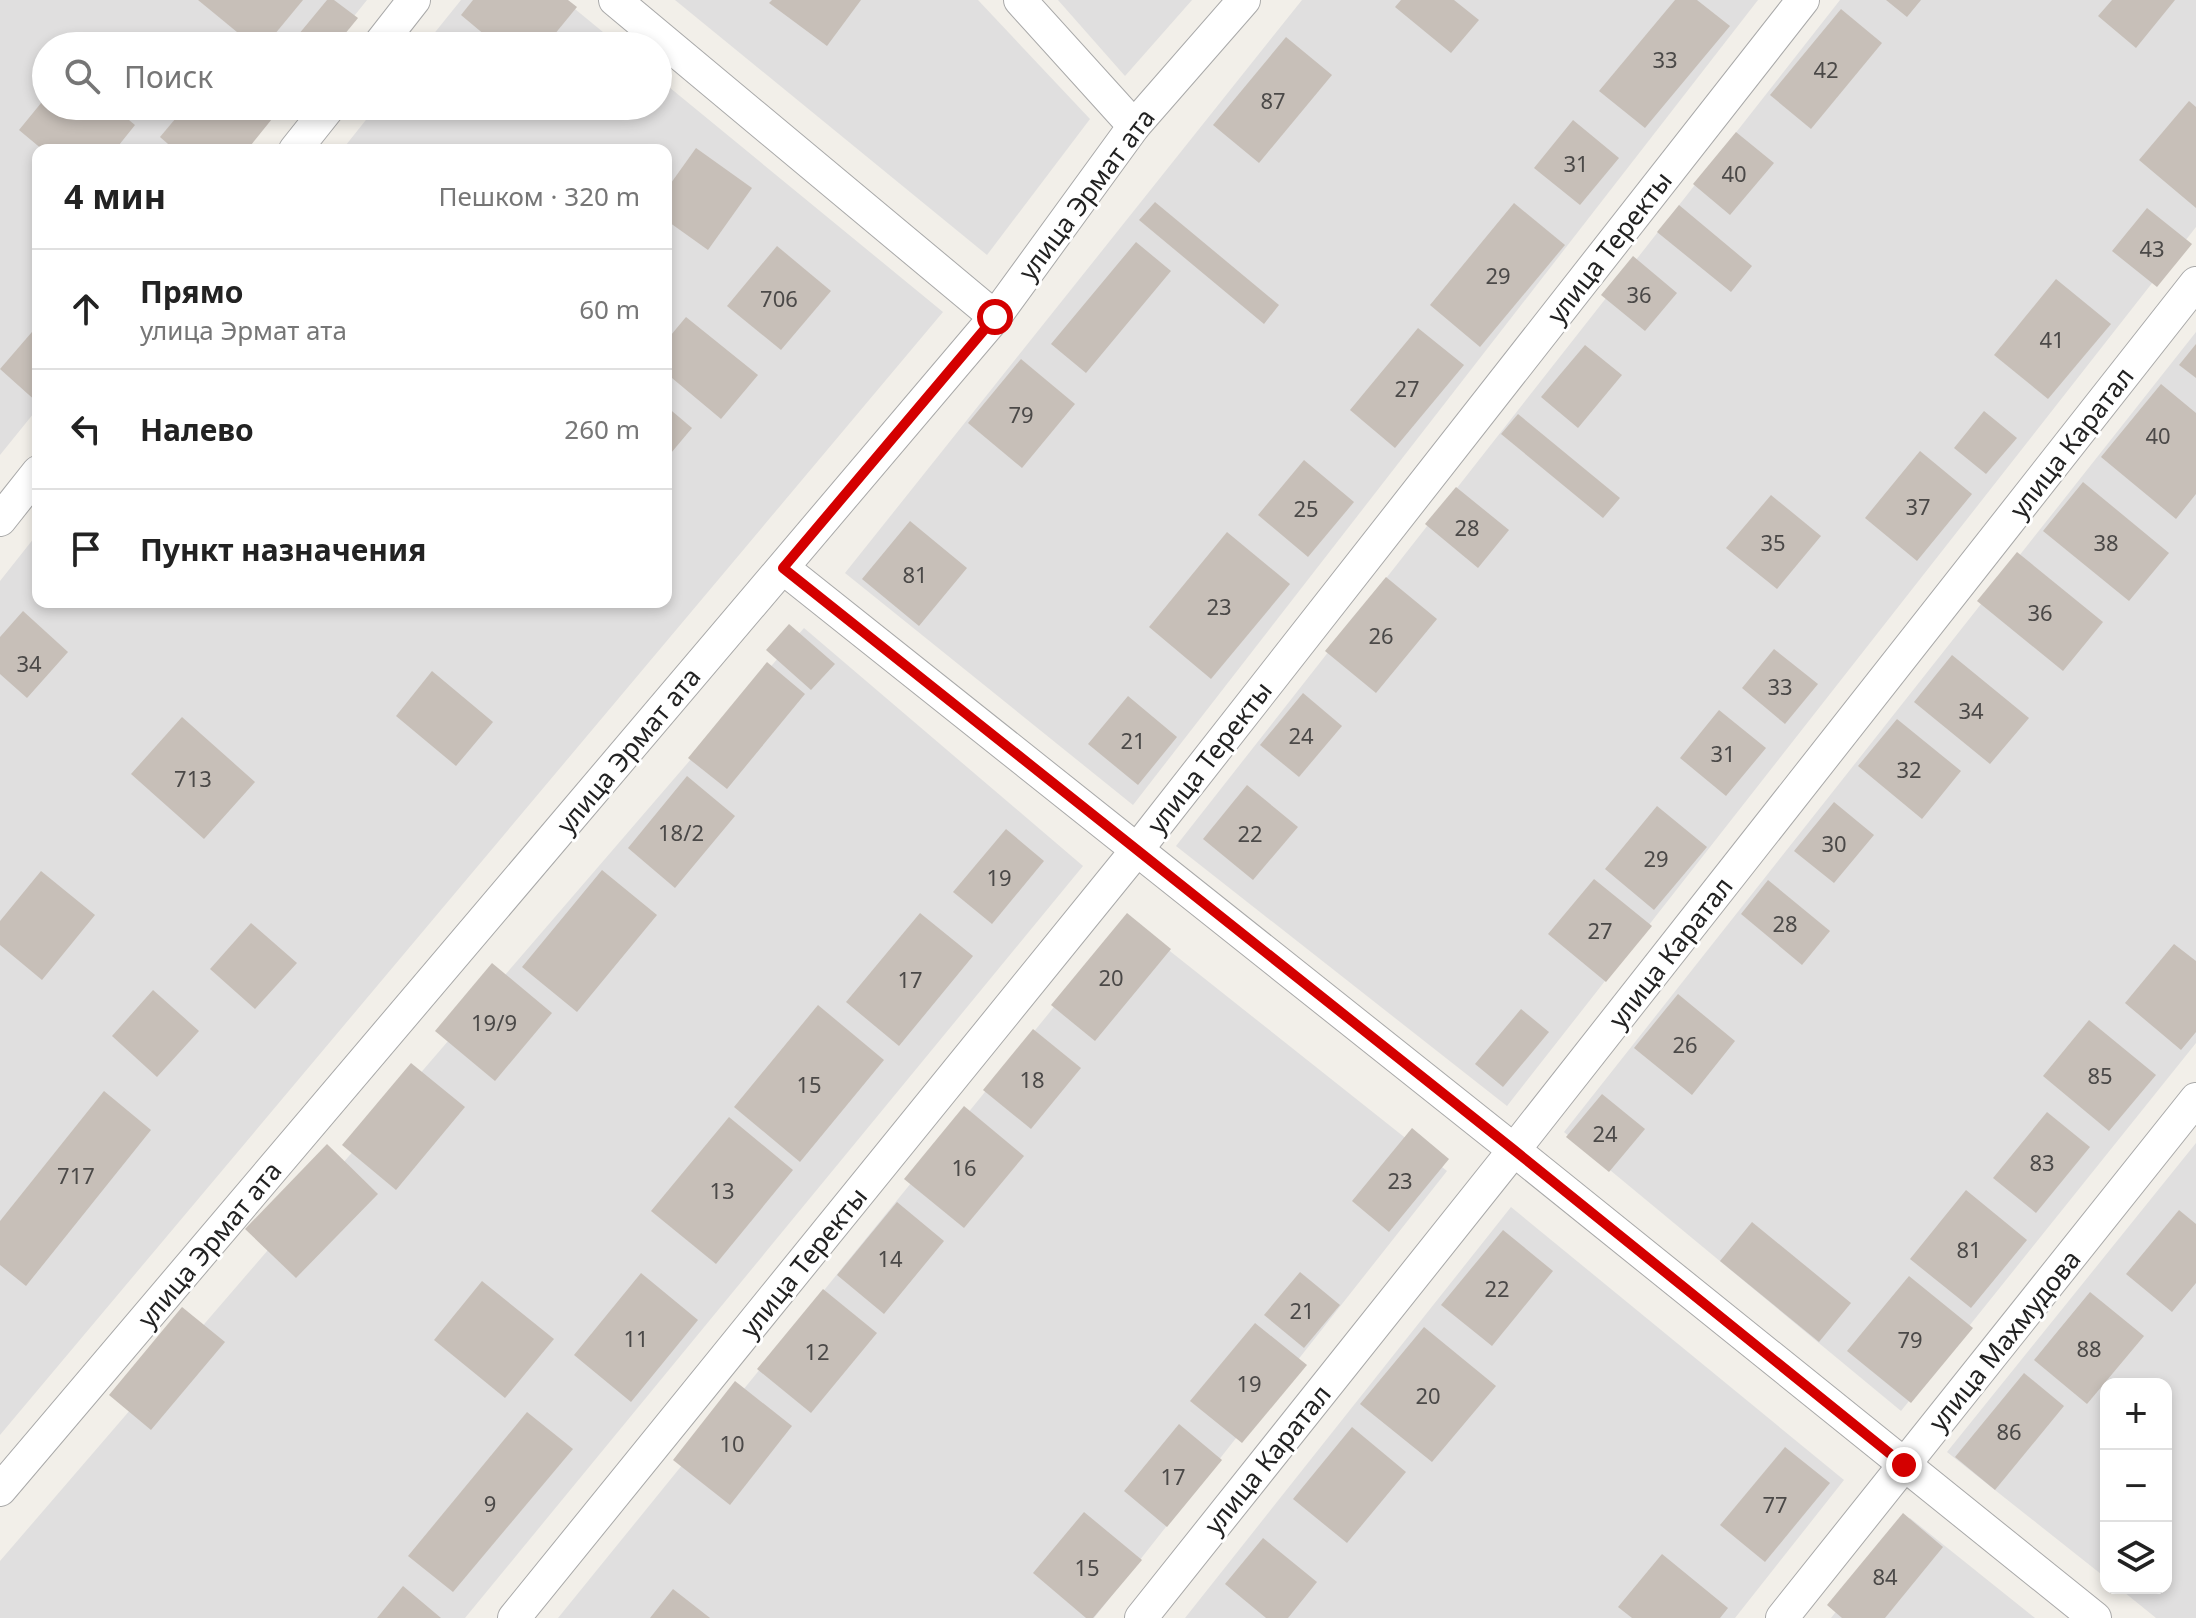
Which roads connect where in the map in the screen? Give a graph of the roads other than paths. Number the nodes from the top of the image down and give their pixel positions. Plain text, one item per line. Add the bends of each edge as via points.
1 (414, 0) edge
2 (615, 0) edge
3 (1020, 0) edge
4 (1244, 0) edge
5 (1803, 0) edge
6 (389, 32) edge
7 (653, 32) edge
8 (672, 48) edge
9 (319, 120) edge
10 (1134, 126) junction
11 (300, 144) edge
12 (2196, 283) edge
13 (995, 317) junction
14 (32, 480) edge
15 (0, 520) edge
16 (783, 568) junction
17 (1136, 851) junction
18 (2196, 1099) edge
19 (1514, 1150) junction
20 (1904, 1465) junction
21 (0, 1490) edge
22 (514, 1618) edge
23 (1141, 1618) edge
24 (1782, 1618) edge
25 (2095, 1618) edge

1 - 6 street
2 - 7 street
3 - 10 street
4 - 10 street, улица Эрмат ата
5 - 17 street, улица Теректы
8 - 13 street
9 - 11 street
10 - 13 street, улица Эрмат ата
12 - 19 street, улица Каратал
13 - 16 street, улица Эрмат ата
14 - 15 street
16 - 17 street
16 - 21 street, улица Эрмат ата
17 - 19 street
17 - 22 street, улица Теректы
18 - 20 street, улица Махмудова
19 - 20 street
19 - 23 street, улица Каратал
20 - 24 street, улица Махмудова
20 - 25 street

